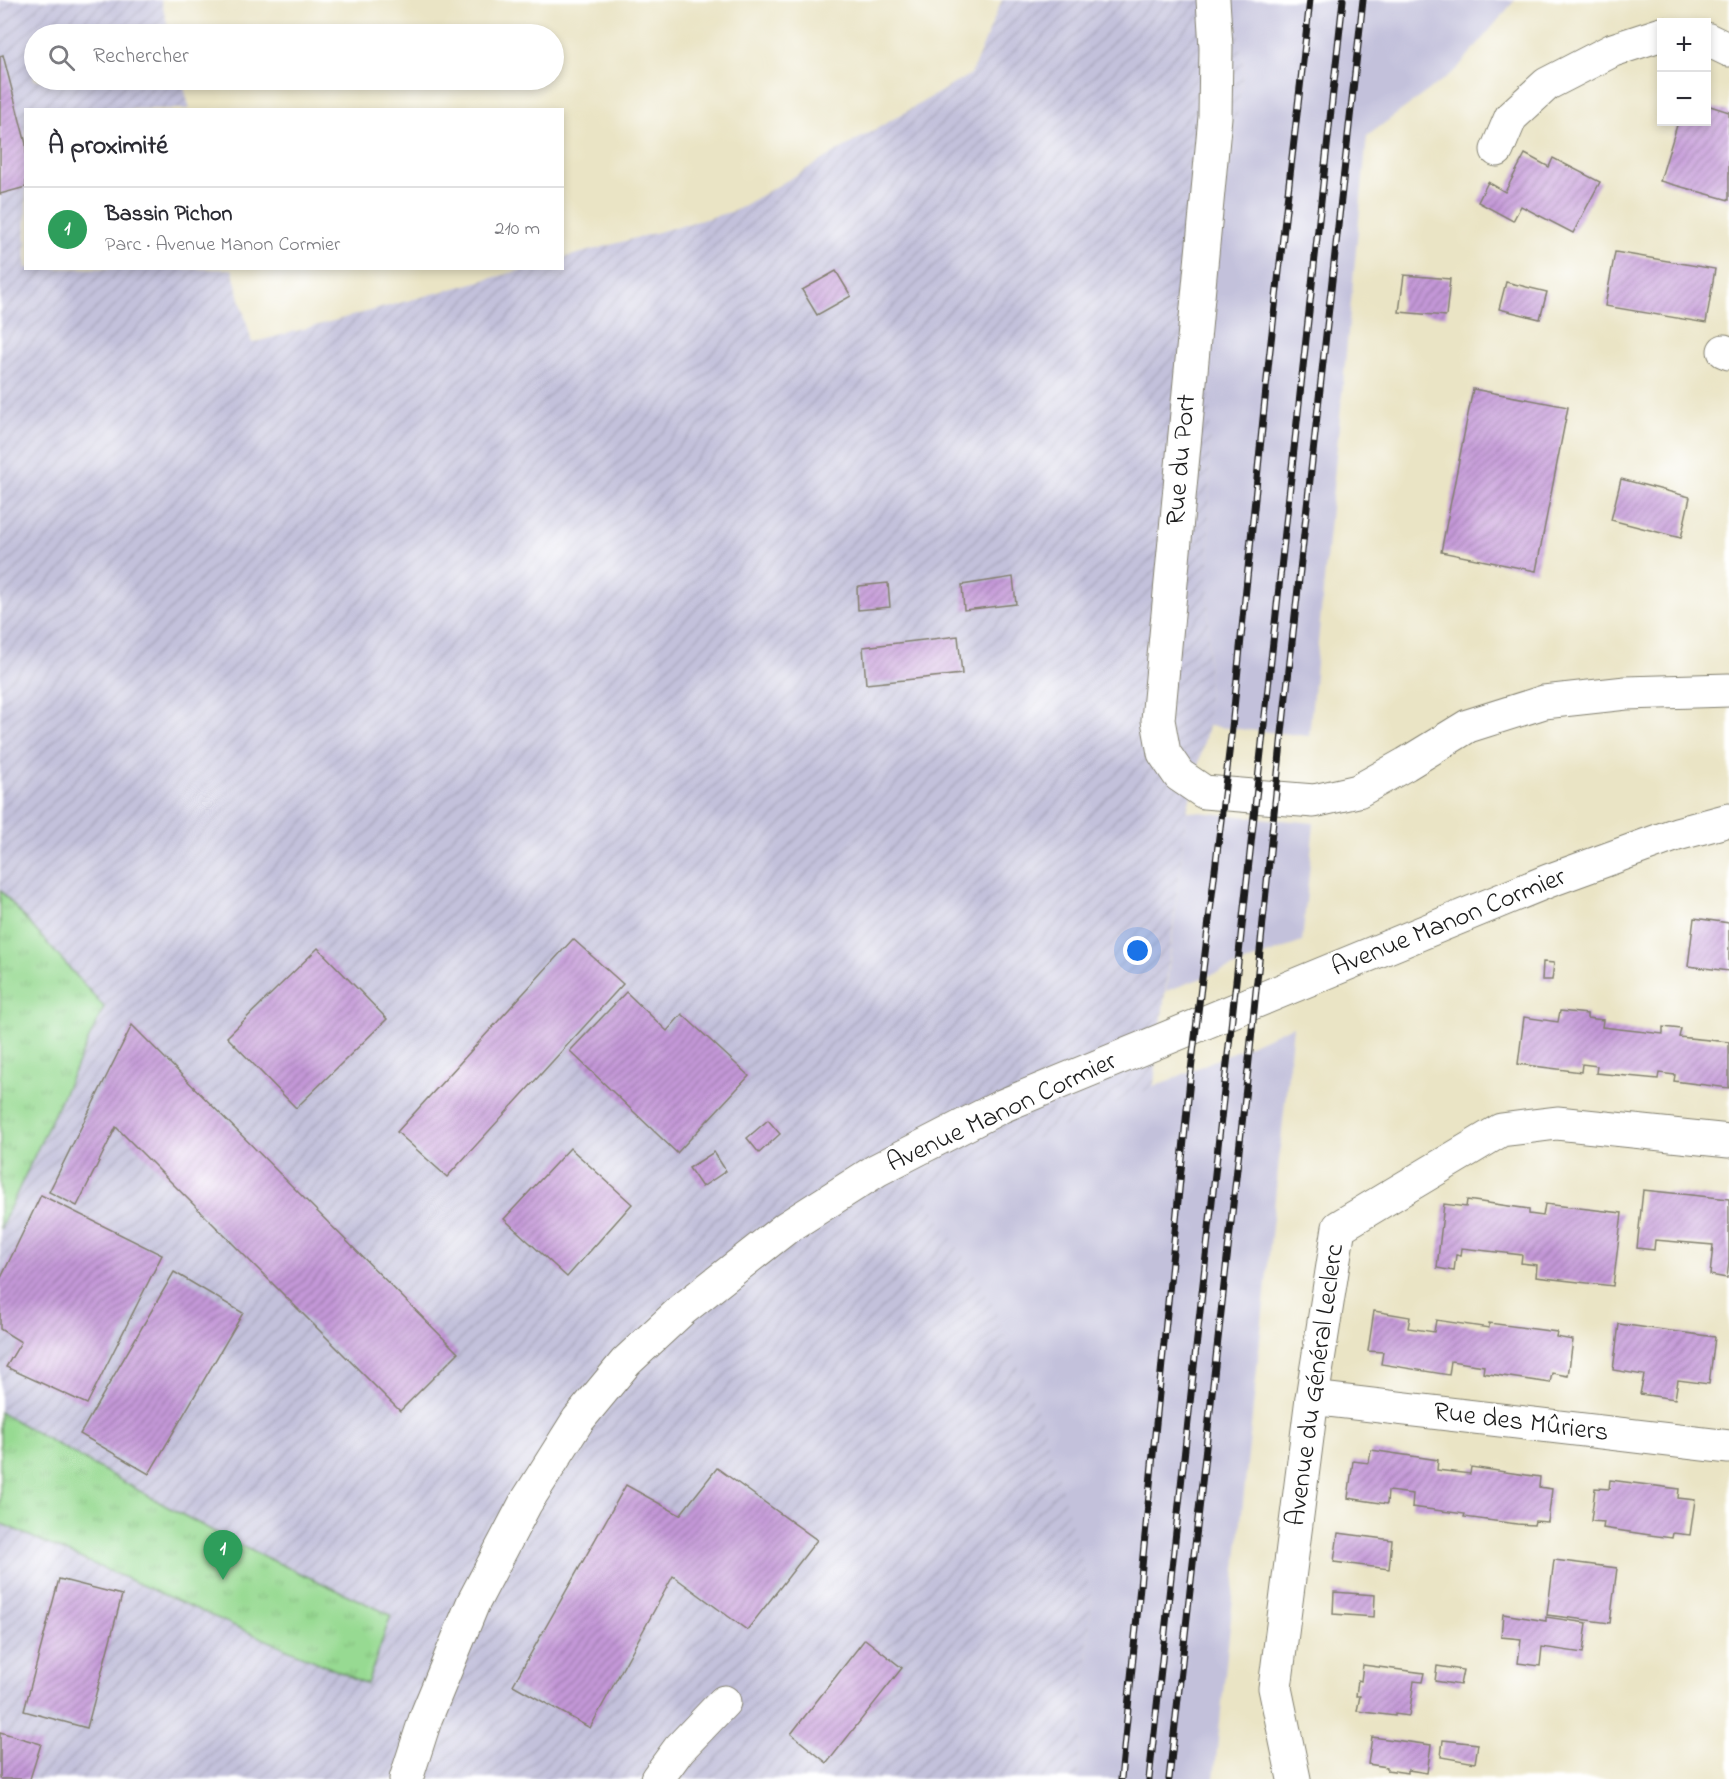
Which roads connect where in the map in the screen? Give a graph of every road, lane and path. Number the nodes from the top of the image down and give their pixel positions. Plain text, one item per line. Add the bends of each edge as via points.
1 (1213, 0) edge
2 (1657, 36) edge
3 (1711, 41) edge
4 (1729, 50) edge
5 (1497, 150) dead end
6 (1729, 690) edge
7 (1729, 820) edge
8 (1729, 1142) edge
9 (1312, 1398) junction
10 (1729, 1447) edge
11 (724, 1702) dead end
12 (406, 1779) edge
13 (657, 1779) edge
14 (1294, 1779) edge

1 - 6 street, Rue du Port via 1215,117 1158,720 1164,753 1179,775 1204,792 1314,801 1358,791 1468,726 1544,702 1626,693
2 - 5 street via 1613,50 1547,84 1511,117
3 - 4 street
7 - 12 street, Avenue Manon Cormier via 1677,834 1548,881 1002,1106 877,1170 786,1228 683,1309 626,1362 578,1420 525,1504 473,1603 426,1717
8 - 9 street, Avenue du Général Leclerc via 1557,1123 1501,1130 1339,1227
9 - 10 street, Rue des Mûriers
9 - 14 street, Avenue du Général Leclerc via 1275,1688
11 - 13 street via 679,1749

